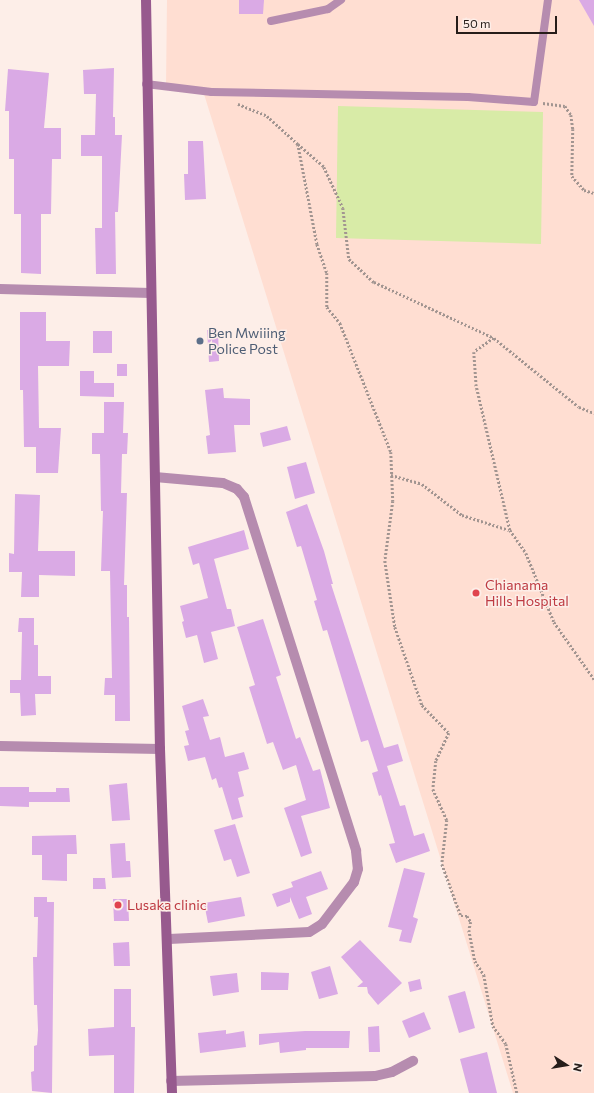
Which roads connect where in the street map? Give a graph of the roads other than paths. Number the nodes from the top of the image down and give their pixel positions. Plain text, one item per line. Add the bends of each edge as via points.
1 (146, 0) edge
2 (341, 0) edge
3 (548, 0) edge
4 (271, 21) dead end
5 (146, 84) junction
6 (0, 289) edge
7 (151, 293) junction
8 (155, 477) junction
9 (0, 746) edge
10 (160, 749) junction
11 (169, 939) junction
12 (413, 1061) dead end
13 (171, 1081) junction
14 (172, 1093) edge

1 - 5 main road
2 - 4 lane via 328,9
3 - 5 lane via 534,102 212,92
5 - 7 main road
6 - 7 street
7 - 8 main road
8 - 10 main road
8 - 11 street via 223,483 237,489 244,497 356,851 358,869 354,882 322,924 309,932
9 - 10 street
10 - 11 main road
11 - 13 main road
12 - 13 street via 392,1072 375,1076
13 - 14 main road

